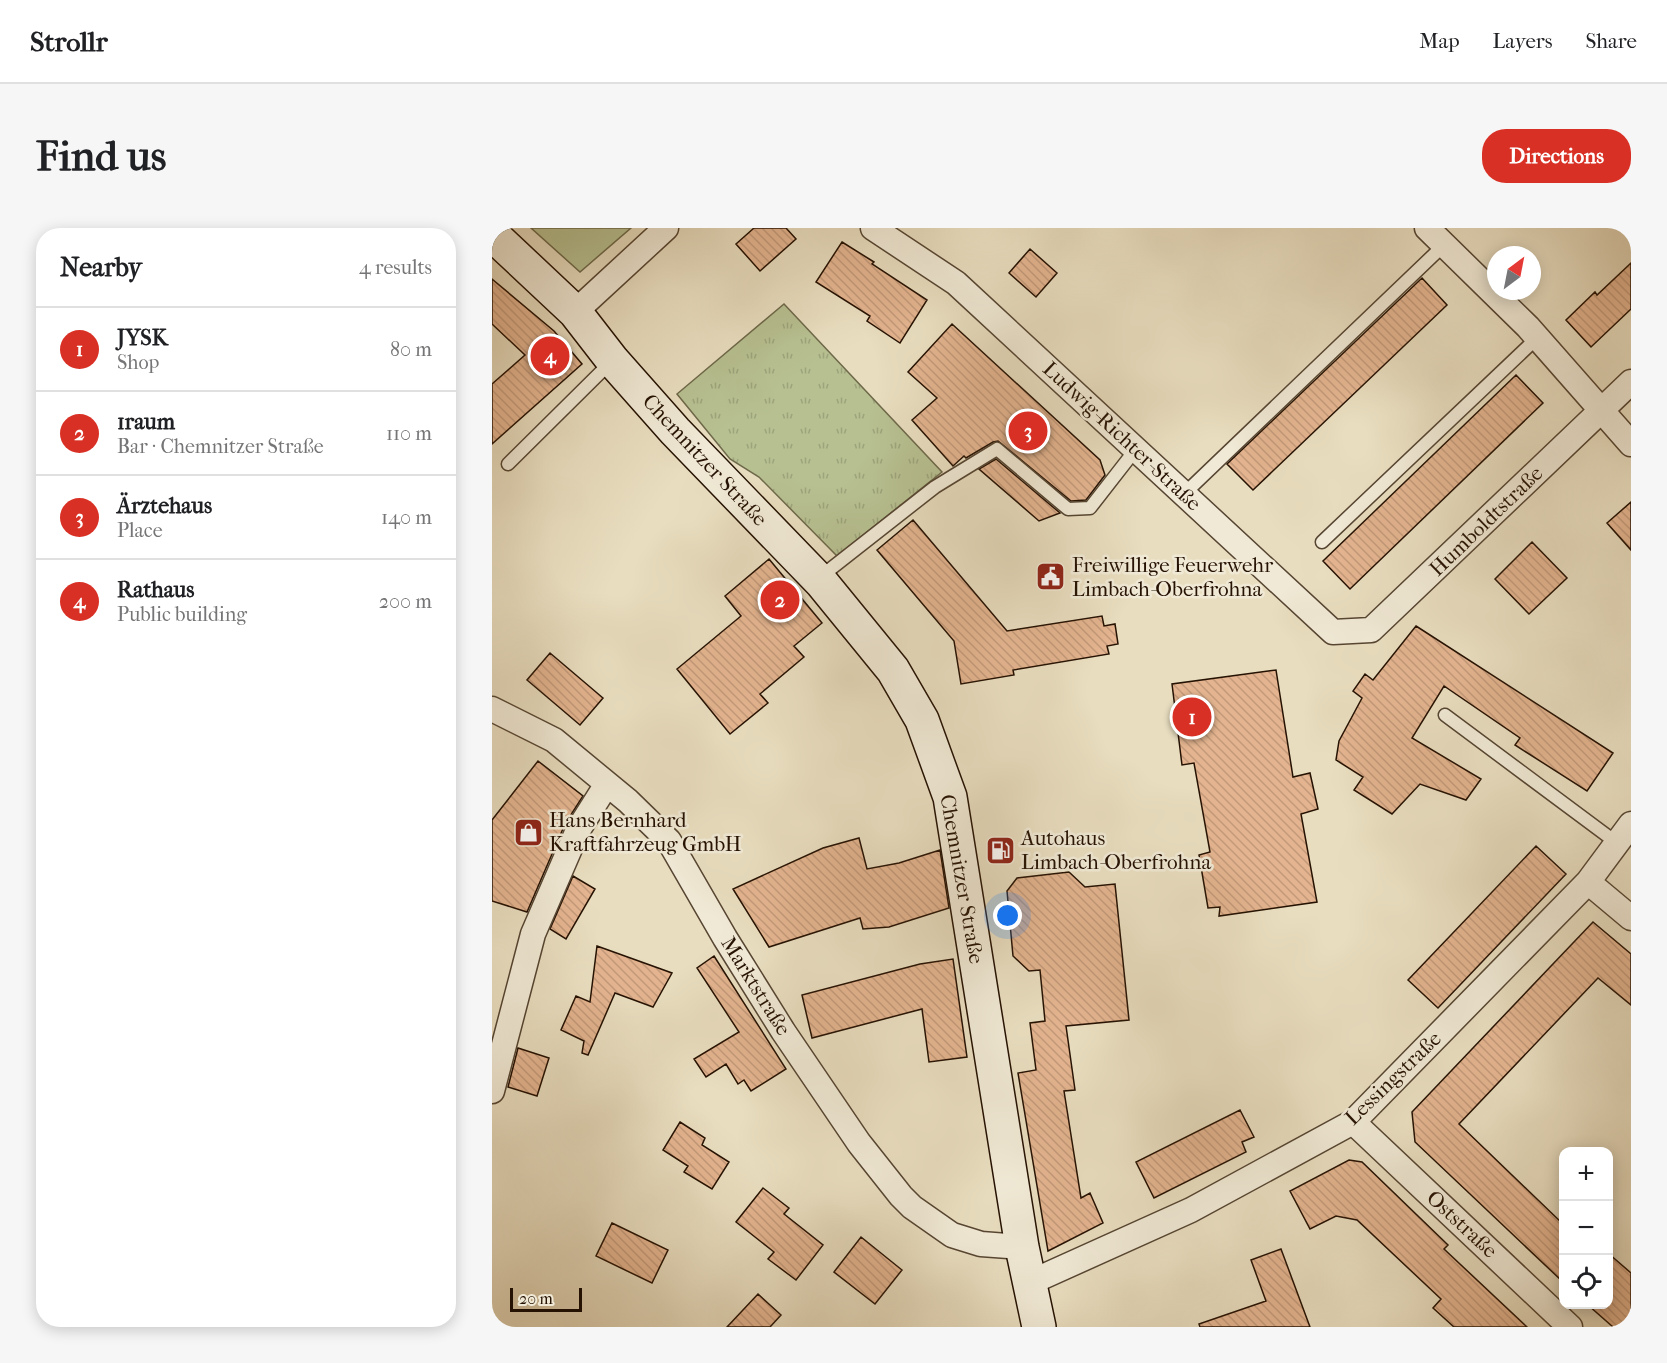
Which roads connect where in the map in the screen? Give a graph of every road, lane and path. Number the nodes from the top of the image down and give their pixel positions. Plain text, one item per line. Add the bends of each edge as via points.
1 (666, 228) edge
2 (873, 228) edge
3 (1426, 228) edge
4 (492, 234) edge
5 (1444, 245) junction
6 (575, 312) junction
7 (1537, 338) junction
8 (613, 361) junction
9 (1631, 382) edge
10 (1600, 411) junction
11 (1631, 444) edge
12 (1136, 449) junction
13 (508, 464) dead end
14 (1184, 494) junction
15 (1322, 542) dead end
16 (818, 579) junction
17 (1371, 630) joint
18 (492, 709) edge
19 (1445, 715) dead end
20 (607, 784) junction
21 (1624, 833) edge
22 (1588, 882) junction
23 (1631, 918) edge
24 (492, 1091) edge
25 (1353, 1122) junction
26 (1022, 1246) junction
27 (1029, 1283) junction
28 (1036, 1326) edge
29 (1570, 1327) edge

1 - 6 street
2 - 12 street, Ludwig-Richter-Straße via 956,283
3 - 5 street
4 - 6 street, Chemnitzer Straße
5 - 7 street
5 - 14 lane
6 - 8 street, Chemnitzer Straße
7 - 10 street
7 - 15 lane
8 - 13 lane
8 - 16 street, Chemnitzer Straße
9 - 10 street, Humboldtstraße
10 - 11 street
10 - 17 street, Humboldtstraße
12 - 14 street, Ludwig-Richter-Straße
12 - 16 lane via 1090,508 1068,508 997,449 935,487
14 - 17 street, Ludwig-Richter-Straße via 1333,632
16 - 26 street, Chemnitzer Straße via 893,670 922,720 950,797
18 - 20 street, Marktstraße via 554,740
19 - 21 lane
20 - 24 street via 578,830 533,934
20 - 26 street, Marktstraße via 669,842 783,1030 859,1143 901,1196 951,1235 981,1244
21 - 22 street, Lessingstraße
22 - 23 street
22 - 25 street, Lessingstraße
25 - 27 street, Lessingstraße via 1191,1210
25 - 29 street, Oststraße
26 - 27 street, Chemnitzer Straße
27 - 28 street, Chemnitzer Straße

